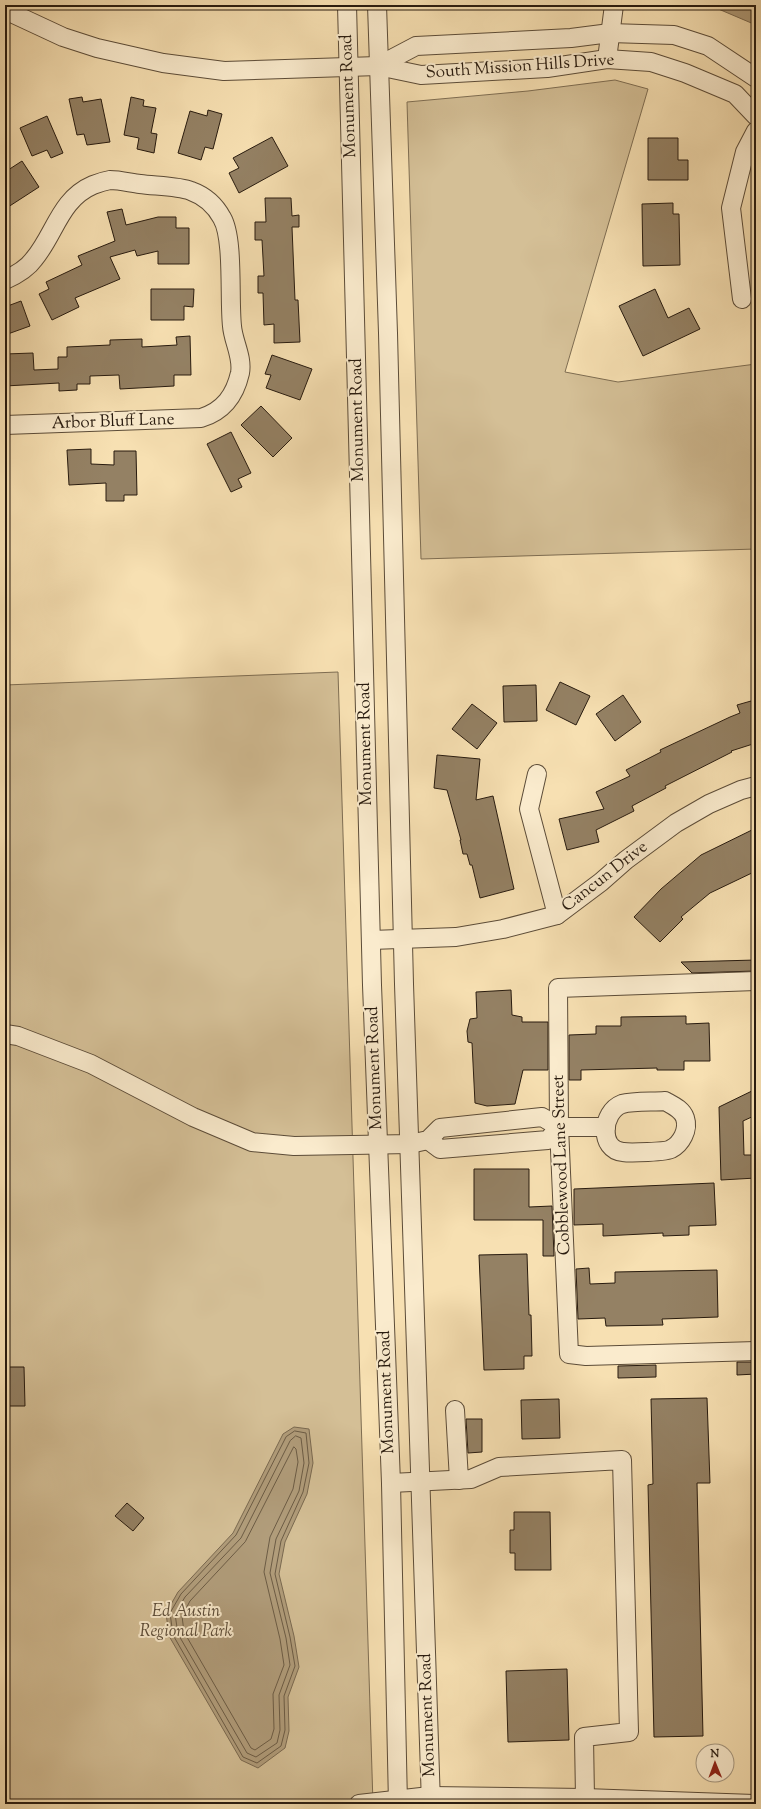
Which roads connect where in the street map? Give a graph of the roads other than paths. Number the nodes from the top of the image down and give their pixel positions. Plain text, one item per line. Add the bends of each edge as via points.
1 (347, 5) edge
2 (377, 5) edge
3 (614, 5) edge
4 (5, 10) edge
5 (610, 33) junction
6 (607, 59) junction
7 (378, 66) junction
8 (349, 67) junction
9 (756, 78) edge
10 (756, 116) edge
11 (756, 131) edge
12 (5, 280) edge
13 (742, 300) dead end
14 (5, 425) edge
15 (537, 774) dead end
16 (756, 786) edge
17 (556, 914) junction
18 (403, 939) junction
19 (371, 940) junction
20 (756, 981) edge
21 (5, 1034) edge
22 (559, 1127) junction
23 (606, 1127) dead end
24 (410, 1144) junction
25 (378, 1145) junction
26 (756, 1352) edge
27 (455, 1410) dead end
28 (459, 1480) junction
29 (421, 1482) junction
30 (391, 1483) junction
31 (585, 1798) junction
32 (431, 1800) edge
33 (398, 1802) edge
34 (663, 1803) edge
35 (359, 1804) edge
36 (754, 1804) edge

1 - 8 street, Monument Road
2 - 7 street, Monument Road
3 - 5 street
4 - 8 street via 63,36 126,56 163,63 224,71
5 - 6 street
5 - 7 street, South Mission Hills Drive via 571,38 416,46
5 - 9 street, South Mission Hills Drive via 674,35 708,46
6 - 7 street, South Mission Hills Drive via 547,68 421,75
6 - 10 street, South Mission Hills Drive via 651,62 685,73 735,94
7 - 8 street
7 - 18 street, Monument Road via 388,333
8 - 19 street, Monument Road
11 - 13 street via 745,152 731,208
12 - 14 street, Arbor Bluff Lane via 34,260 67,204 83,189 110,180 190,191 209,201 223,219 228,234 232,327 240,358 240,372 232,395 226,404 211,415 189,420
15 - 17 street via 529,809
16 - 17 street, Cancun Drive via 709,804 676,823
17 - 18 street, Cancun Drive via 503,929 437,938
18 - 19 street, Cancun Drive
18 - 24 street, Monument Road
19 - 25 street, Monument Road
20 - 22 street, Cobblewood Lane Street via 558,988
21 - 25 street via 18,1036 91,1064 252,1142 294,1146
22 - 23 street
22 - 24 street via 548,1140 440,1149 428,1140
22 - 26 street, Cobblewood Lane Street via 569,1354 586,1356
24 - 25 street
24 - 29 street, Monument Road
25 - 30 street, Monument Road
27 - 28 street
28 - 29 street
28 - 31 street via 471,1479 499,1467 622,1460 629,1732 584,1737
29 - 30 street
29 - 32 street, Monument Road
30 - 33 street, Monument Road
31 - 32 street
31 - 34 street
32 - 33 street
33 - 35 street
34 - 36 street

